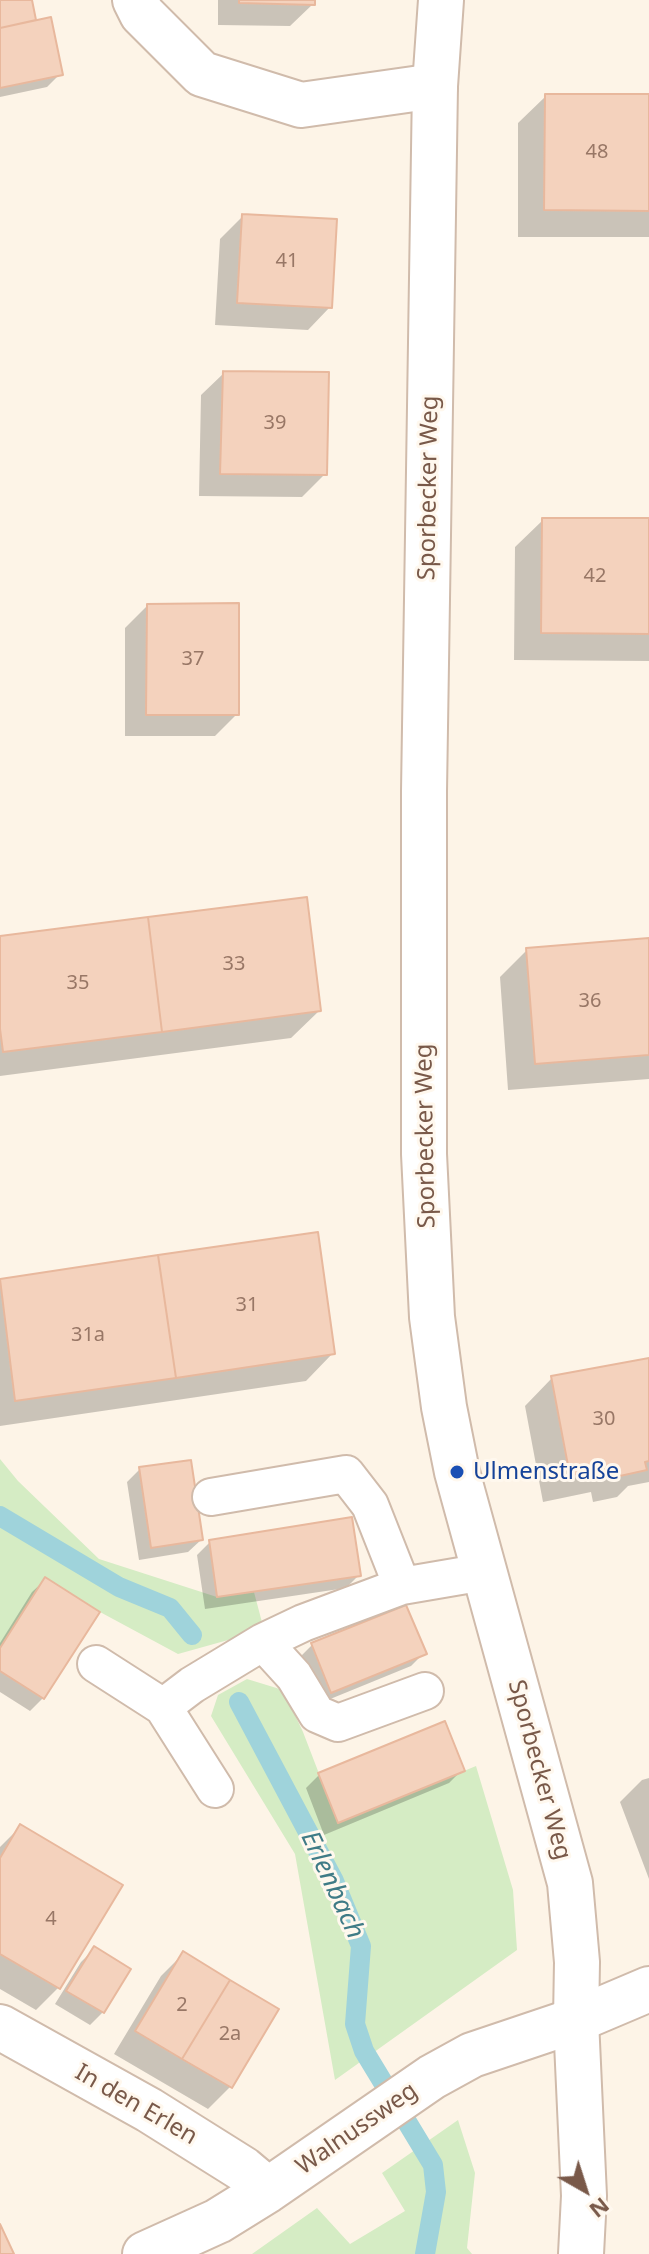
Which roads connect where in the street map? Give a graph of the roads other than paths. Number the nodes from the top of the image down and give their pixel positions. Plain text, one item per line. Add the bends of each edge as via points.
1 (135, 0) edge
2 (441, 0) edge
3 (435, 86) junction
4 (211, 1497) dead end
5 (484, 1572) junction
6 (402, 1586) junction
7 (263, 1642) junction
8 (96, 1664) dead end
9 (425, 1691) dead end
10 (163, 1707) junction
11 (215, 1789) dead end
12 (649, 1989) edge
13 (576, 2020) junction
14 (0, 2027) edge
15 (268, 2190) junction
16 (145, 2254) edge
17 (581, 2254) edge

1 - 3 street via 142,14 202,74 301,105
2 - 3 street, Sporbecker Weg
3 - 5 street, Sporbecker Weg via 424,1154 432,1317 444,1407
4 - 6 lane via 346,1474 370,1505
5 - 6 lane
5 - 13 street, Sporbecker Weg via 570,1883
6 - 7 lane
7 - 9 lane via 294,1676 317,1714 338,1723
7 - 10 lane
8 - 10 lane
10 - 11 lane
12 - 13 street
13 - 15 street, Walnussweg via 472,2055 432,2077
13 - 17 street, Sporbecker Weg via 584,2196
14 - 15 street, In den Erlen via 149,2110
15 - 16 street, Walnussweg via 218,2221

